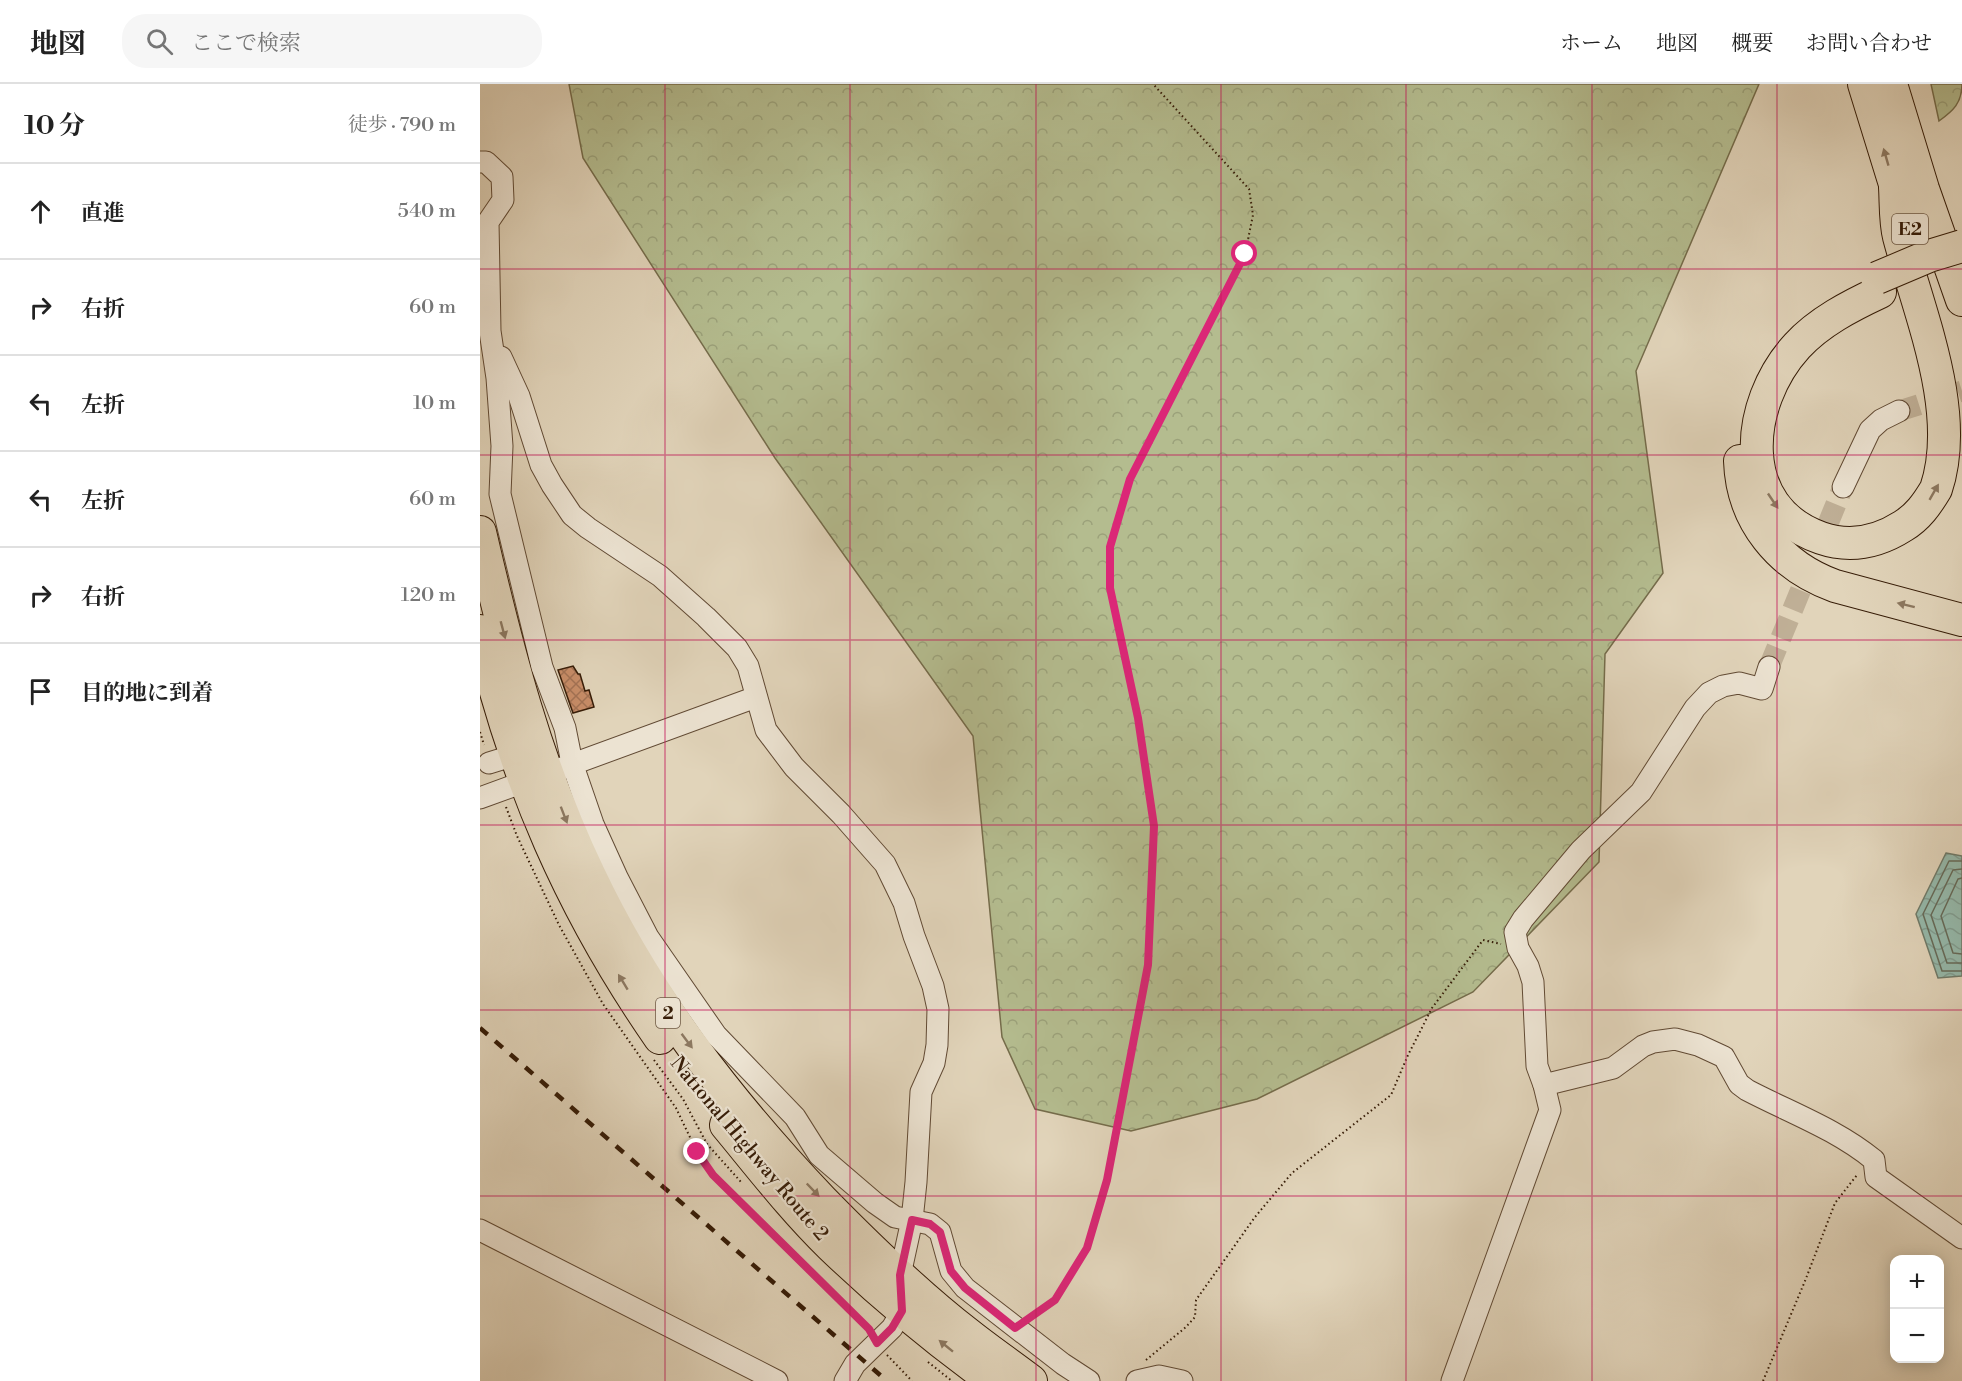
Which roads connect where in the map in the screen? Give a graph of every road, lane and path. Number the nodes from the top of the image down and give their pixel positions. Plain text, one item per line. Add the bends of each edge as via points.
1 (1153, 84) edge
2 (1864, 84) edge
3 (1891, 84) edge
4 (1901, 84) edge
5 (480, 162) edge
6 (1895, 187) junction
7 (1962, 246) edge
8 (1962, 255) edge
9 (1962, 262) edge
10 (1878, 285) junction
11 (1962, 300) edge
12 (490, 331) junction
13 (1962, 371) edge
14 (1899, 411) tunnel mouth
15 (1843, 487) tunnel mouth
16 (480, 532) edge
17 (1962, 620) edge
18 (480, 632) edge
19 (1769, 667) tunnel mouth
20 (487, 686) edge
21 (756, 698) junction
22 (529, 720) junction
23 (565, 728) junction
24 (480, 732) edge
25 (518, 775) edge
26 (1518, 948) junction
27 (1544, 1085) junction
28 (1874, 1160) junction
29 (912, 1220) junction
30 (480, 1230) edge
31 (1962, 1238) edge
32 (900, 1275) junction
33 (902, 1311) junction
34 (1015, 1328) junction
35 (877, 1343) junction
36 (777, 1381) edge
37 (845, 1381) edge
38 (912, 1381) edge
39 (993, 1381) edge
40 (1031, 1381) edge
41 (1089, 1381) edge
42 (1139, 1381) edge
43 (1182, 1381) edge
44 (1452, 1381) edge
45 (1763, 1381) edge

1 - 34 path via 1249,189 1253,215 1245,254 1130,479 1110,547 1110,588 1138,718 1154,826 1148,965 1107,1180 1087,1248 1055,1300
6 -> 2 highway, E2
3 - 11 highway, E2
4 - 8 highway
5 - 12 street via 486,162 502,177 503,200 488,222
10 -> 6 highway via 1796,347 1770,385 1758,420 1759,472 1769,496 1795,526 1838,543 1883,537 1922,511 1944,471 1952,436 1944,368 1899,235
6 - 13 highway, E2
7 - 10 highway, bridge via 1929,256
9 - 10 highway
17 -> 10 highway via 1819,580 1786,559 1766,538 1743,492 1742,424 1756,381 1770,358 1797,326 1822,306 1854,287
12 - 21 street via 519,396 541,465 572,515 660,576 706,616 737,648 748,666
12 - 23 street via 502,446 500,494 542,667
14 - 15 street via 1870,430
16 -> 22 highway, National Highway Route 2 / 2
18 - 20 highway, National Highway Route 2 / 2
19 - 26 street via 1762,690 1739,683 1723,686 1709,693 1695,708 1641,792 1581,850 1523,918 1515,932
20 - 25 highway, National Highway Route 2 / 2
21 - 25 street
21 - 29 street via 766,730 794,767 885,864 904,903 933,986 938,1009 937,1045 921,1092
22 - 23 street
22 - 25 highway, National Highway Route 2 / 2
23 - 25 street
24 - 25 path
25 - 29 street via 592,824 648,937 716,1035 795,1117 819,1155 895,1217
25 -> 32 highway, National Highway Route 2 / 2 via 589,874 625,945 681,1032 757,1130
33 -> 25 highway, National Highway Route 2 / 2 via 830,1245 775,1185 667,1048 587,923
25 - 35 path via 517,836 559,926 603,1004 676,1108 713,1175 869,1329
26 - 27 street via 1533,982 1537,1066
26 - 42 path via 1483,940 1432,1008 1391,1095 1292,1173 1196,1300 1195,1317 1146,1360
27 - 28 street via 1614,1068 1643,1046 1663,1040 1698,1044 1724,1057 1739,1084 1747,1090 1836,1133
27 - 44 street via 1550,1110
28 - 31 street via 1876,1177
28 - 45 path via 1835,1203
29 - 32 street
29 - 34 street via 930,1224 940,1232 951,1271 965,1288
30 - 36 street
32 - 33 street
32 - 40 highway, National Highway Route 2 / 2 via 967,1334
33 - 35 street
39 -> 33 highway, National Highway Route 2 / 2
34 - 41 street
35 - 37 street via 855,1364
35 - 38 path
42 - 43 street via 1160,1376

